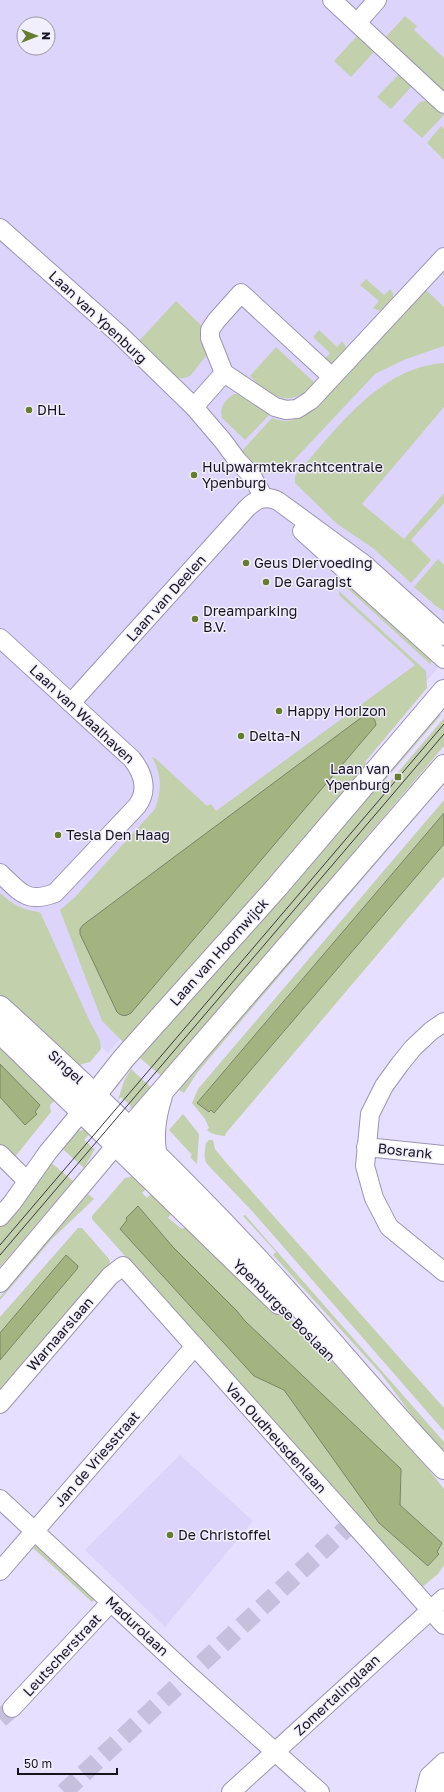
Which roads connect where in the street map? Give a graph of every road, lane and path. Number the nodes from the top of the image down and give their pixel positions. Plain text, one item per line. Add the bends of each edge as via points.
1 (332, 0) edge
2 (377, 0) edge
3 (357, 23) junction
4 (444, 104) edge
5 (0, 228) edge
6 (444, 257) edge
7 (224, 373) junction
8 (332, 377) junction
9 (194, 408) junction
10 (264, 498) junction
11 (290, 510) junction
12 (444, 636) edge
13 (0, 638) edge
14 (444, 659) edge
15 (444, 691) edge
16 (71, 703) junction
17 (444, 766) edge
18 (0, 873) edge
19 (0, 1007) edge
20 (444, 1022) edge
21 (0, 1032) edge
22 (162, 1093) junction
23 (89, 1103) junction
24 (123, 1137) junction
25 (366, 1147) junction
26 (0, 1154) edge
27 (444, 1155) edge
28 (156, 1156) junction
29 (28, 1181) junction
30 (0, 1217) edge
31 (123, 1266) joint
32 (444, 1272) edge
33 (0, 1283) edge
34 (195, 1346) junction
35 (0, 1404) edge
36 (444, 1468) edge
37 (444, 1483) edge
38 (0, 1498) edge
39 (35, 1531) junction
40 (0, 1571) edge
41 (444, 1598) edge
42 (112, 1602) junction
43 (430, 1610) junction
44 (444, 1625) edge
45 (12, 1708) tunnel mouth
46 (276, 1751) junction
47 (444, 1762) edge
48 (444, 1783) edge
49 (231, 1792) edge
50 (320, 1792) edge
51 (425, 1792) edge
52 (433, 1792) edge

1 - 3 street
2 - 3 street
3 - 4 street
5 - 9 street, Laan van Ypenburg via 120,335
6 - 8 street
7 - 8 street via 275,407 286,410 305,405
7 - 8 street via 210,338 210,330 241,293
7 - 9 street
9 - 10 street, Laan van Ypenburg via 252,476
10 - 11 street via 272,498
10 - 16 street, Laan van Deelen via 254,501 247,508
11 - 12 street via 364,564
11 - 14 street via 303,533
13 - 16 street, Laan van Waalhaven
15 - 23 main road, Laan van Hoornwijck via 277,887 124,1058
16 - 18 street, Laan van Waalhaven via 138,766 144,783 141,800 55,893 42,898 32,898 21,892
17 - 22 main road
19 - 23 main road, Singel
20 - 25 street via 413,1048 384,1086 370,1114
21 - 23 main road, Singel
22 - 24 main road
22 - 28 main road via 155,1119
23 - 24 main road, Singel
23 - 29 street, Laan van Hoornwijck via 48,1152
24 - 28 main road, Ypenburgse Boslaan
24 - 33 street
24 - 37 main road, Ypenburgse Boslaan via 362,1388
25 - 27 street, Bosrank
25 - 32 street via 365,1166 374,1198 389,1227
26 - 29 street
28 - 36 main road, Ypenburgse Boslaan via 270,1272
29 - 30 street, Laan van Hoornwijck
31 - 34 street, Van Oudheusdenlaan
31 - 35 street, Warnaarslaan via 110,1276
34 - 39 street, Jan de Vriesstraat
34 - 43 street, Van Oudheusdenlaan
38 - 39 street, Madurolaan
39 - 40 street, Jan de Vriesstraat
39 - 42 street, Madurolaan
41 - 43 street, Zomertalinglaan
42 - 45 street, Leutscherstraat
42 - 46 street, Madurolaan via 189,1675
43 - 44 street, Van Oudheusdenlaan
43 - 46 street, Zomertalinglaan
46 - 49 street, Zomertalinglaan
46 - 50 street, Madurolaan
47 - 51 street via 429,1776
48 - 52 street

